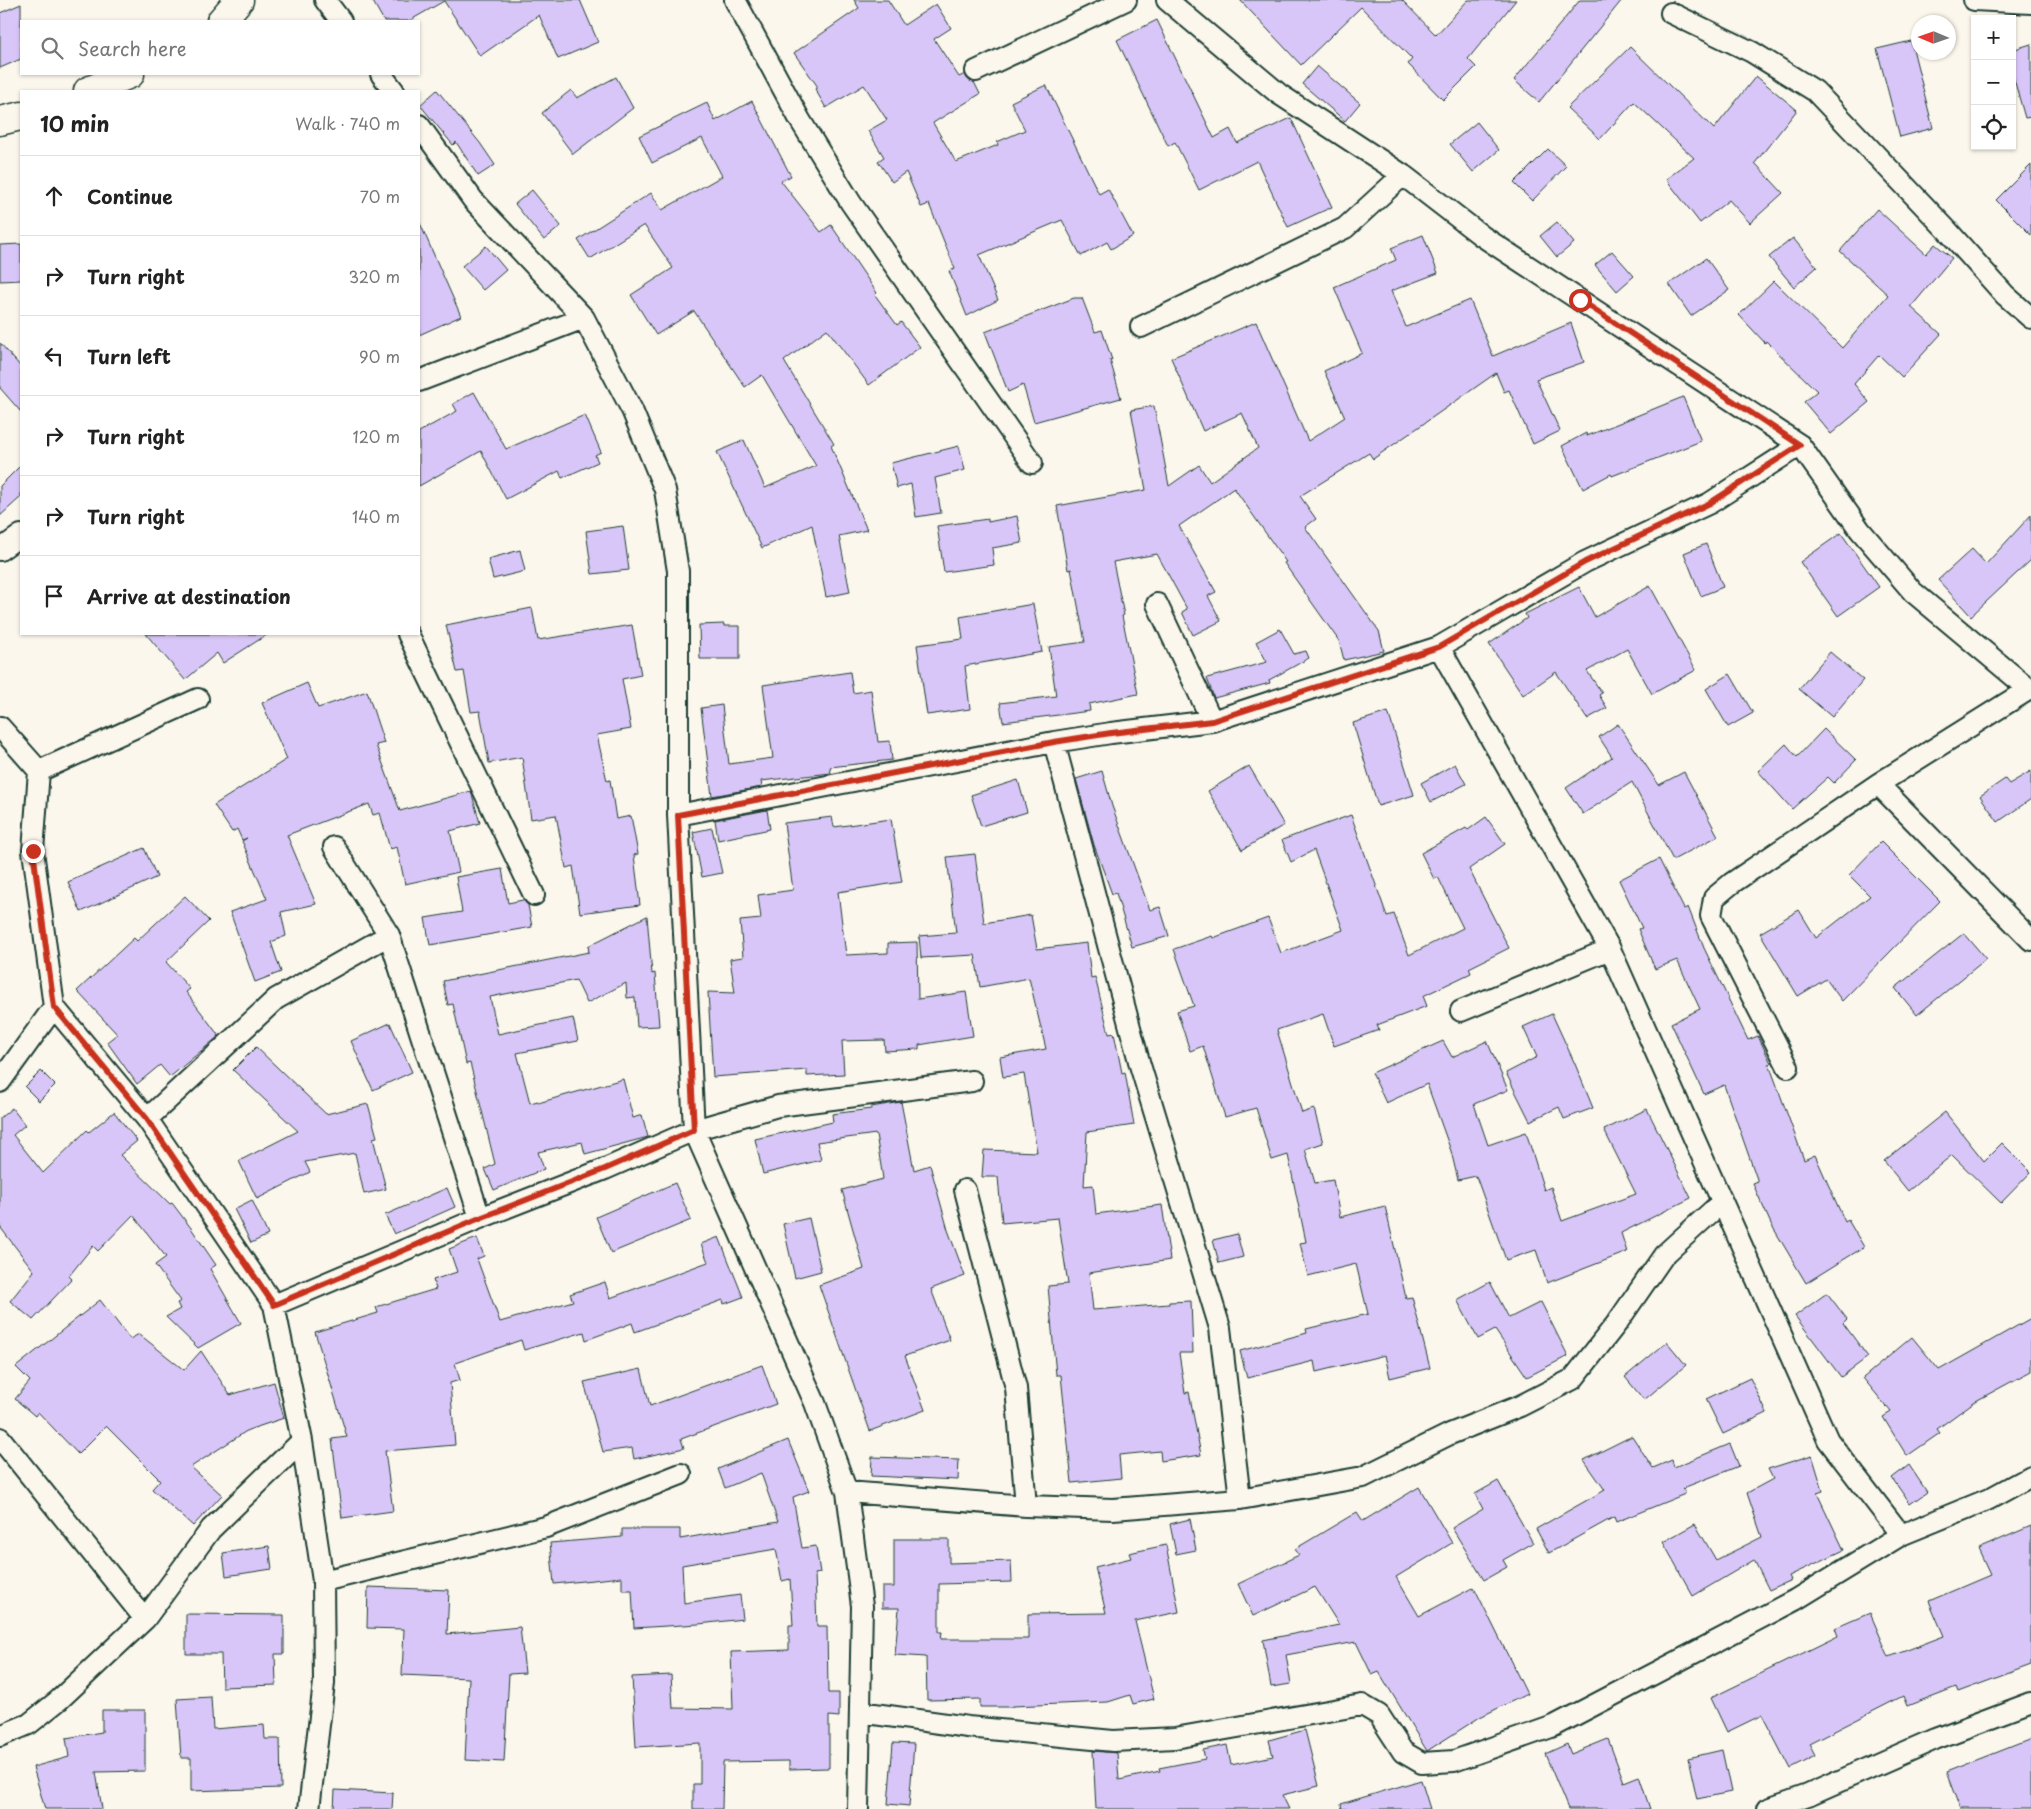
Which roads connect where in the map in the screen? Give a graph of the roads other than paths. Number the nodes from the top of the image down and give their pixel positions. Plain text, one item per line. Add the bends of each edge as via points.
1 (239, 0) edge
2 (326, 0) edge
3 (735, 0) edge
4 (1126, 0) edge
5 (1167, 0) edge
6 (1974, 0) edge
7 (2031, 3) edge
8 (1671, 13) dead end
9 (222, 20) edge
10 (341, 20) edge
11 (976, 71) dead end
12 (128, 75) edge
13 (382, 75) edge
14 (90, 90) edge
15 (393, 90) edge
16 (20, 116) edge
17 (0, 121) edge
18 (420, 127) edge
19 (1403, 175) junction
20 (584, 318) junction
21 (2031, 318) edge
22 (1141, 326) dead end
23 (420, 381) edge
24 (1800, 445) junction
25 (1032, 463) dead end
26 (20, 536) edge
27 (0, 550) edge
28 (1157, 604) dead end
29 (408, 635) edge
30 (1439, 647) junction
31 (2030, 689) edge
32 (198, 699) dead end
33 (1212, 721) junction
34 (0, 727) edge
35 (1054, 742) junction
36 (39, 771) junction
37 (1878, 784) junction
38 (678, 815) junction
39 (334, 847) dead end
40 (534, 895) dead end
41 (389, 935) junction
42 (2031, 940) edge
43 (1610, 949) junction
44 (54, 1007) junction
45 (1461, 1011) dead end
46 (1788, 1067) dead end
47 (972, 1081) dead end
48 (0, 1082) edge
49 (147, 1119) junction
50 (694, 1130) junction
51 (964, 1190) dead end
52 (1722, 1202) junction
53 (480, 1218) junction
54 (274, 1305) junction
55 (0, 1438) edge
56 (302, 1441) junction
57 (681, 1474) dead end
58 (2031, 1476) edge
59 (847, 1492) junction
60 (1240, 1499) junction
61 (1026, 1506) junction
62 (1901, 1535) junction
63 (323, 1581) junction
64 (145, 1619) junction
65 (2031, 1703) edge
66 (860, 1712) junction
67 (0, 1736) edge
68 (309, 1809) edge
69 (858, 1809) edge
70 (1768, 1809) edge

1 - 9 street
2 - 10 street
3 - 25 street via 800,120 851,203
4 - 11 street
5 - 19 street via 1279,94
6 - 7 street
8 - 21 street via 1752,52 1815,92 2005,295
12 - 14 street
13 - 15 street
16 - 17 street
18 - 20 street via 473,200
19 - 22 street via 1345,228
19 - 24 street via 1482,236
20 - 23 street
20 - 38 street via 632,410 665,490 678,571
24 - 30 street via 1710,503 1585,562
24 - 31 street via 1860,530 1913,592
26 - 27 street
28 - 33 street
29 - 40 street
30 - 33 street
30 - 43 street
31 - 37 street
32 - 36 street
33 - 35 street
34 - 36 street
35 - 38 street
35 - 60 street via 1140,1065 1220,1328
36 - 44 street via 33,851
37 - 42 street
37 - 46 street via 1714,898 1712,916
38 - 50 street
39 - 41 street
41 - 49 street via 276,1000
41 - 53 street
43 - 45 street
43 - 52 street
44 - 48 street
44 - 49 street
47 - 50 street via 778,1106
49 - 54 street
50 - 53 street
50 - 59 street via 815,1403
51 - 61 street via 1016,1388
52 - 60 street via 1664,1255 1573,1379 1363,1477
52 - 62 street via 1828,1440
53 - 54 street
54 - 56 street
55 - 64 street
56 - 63 street
56 - 64 street via 211,1530
57 - 63 street via 546,1527
58 - 62 street via 1989,1499
59 - 61 street
59 - 66 street via 862,1606
60 - 61 street via 1113,1508
62 - 66 street via 1795,1600 1554,1726 1454,1761 1422,1763 1403,1752 1380,1715 1362,1704 1175,1738 1112,1741 968,1727
63 - 68 street via 324,1683
64 - 67 street via 30,1724
65 - 70 street
66 - 69 street

